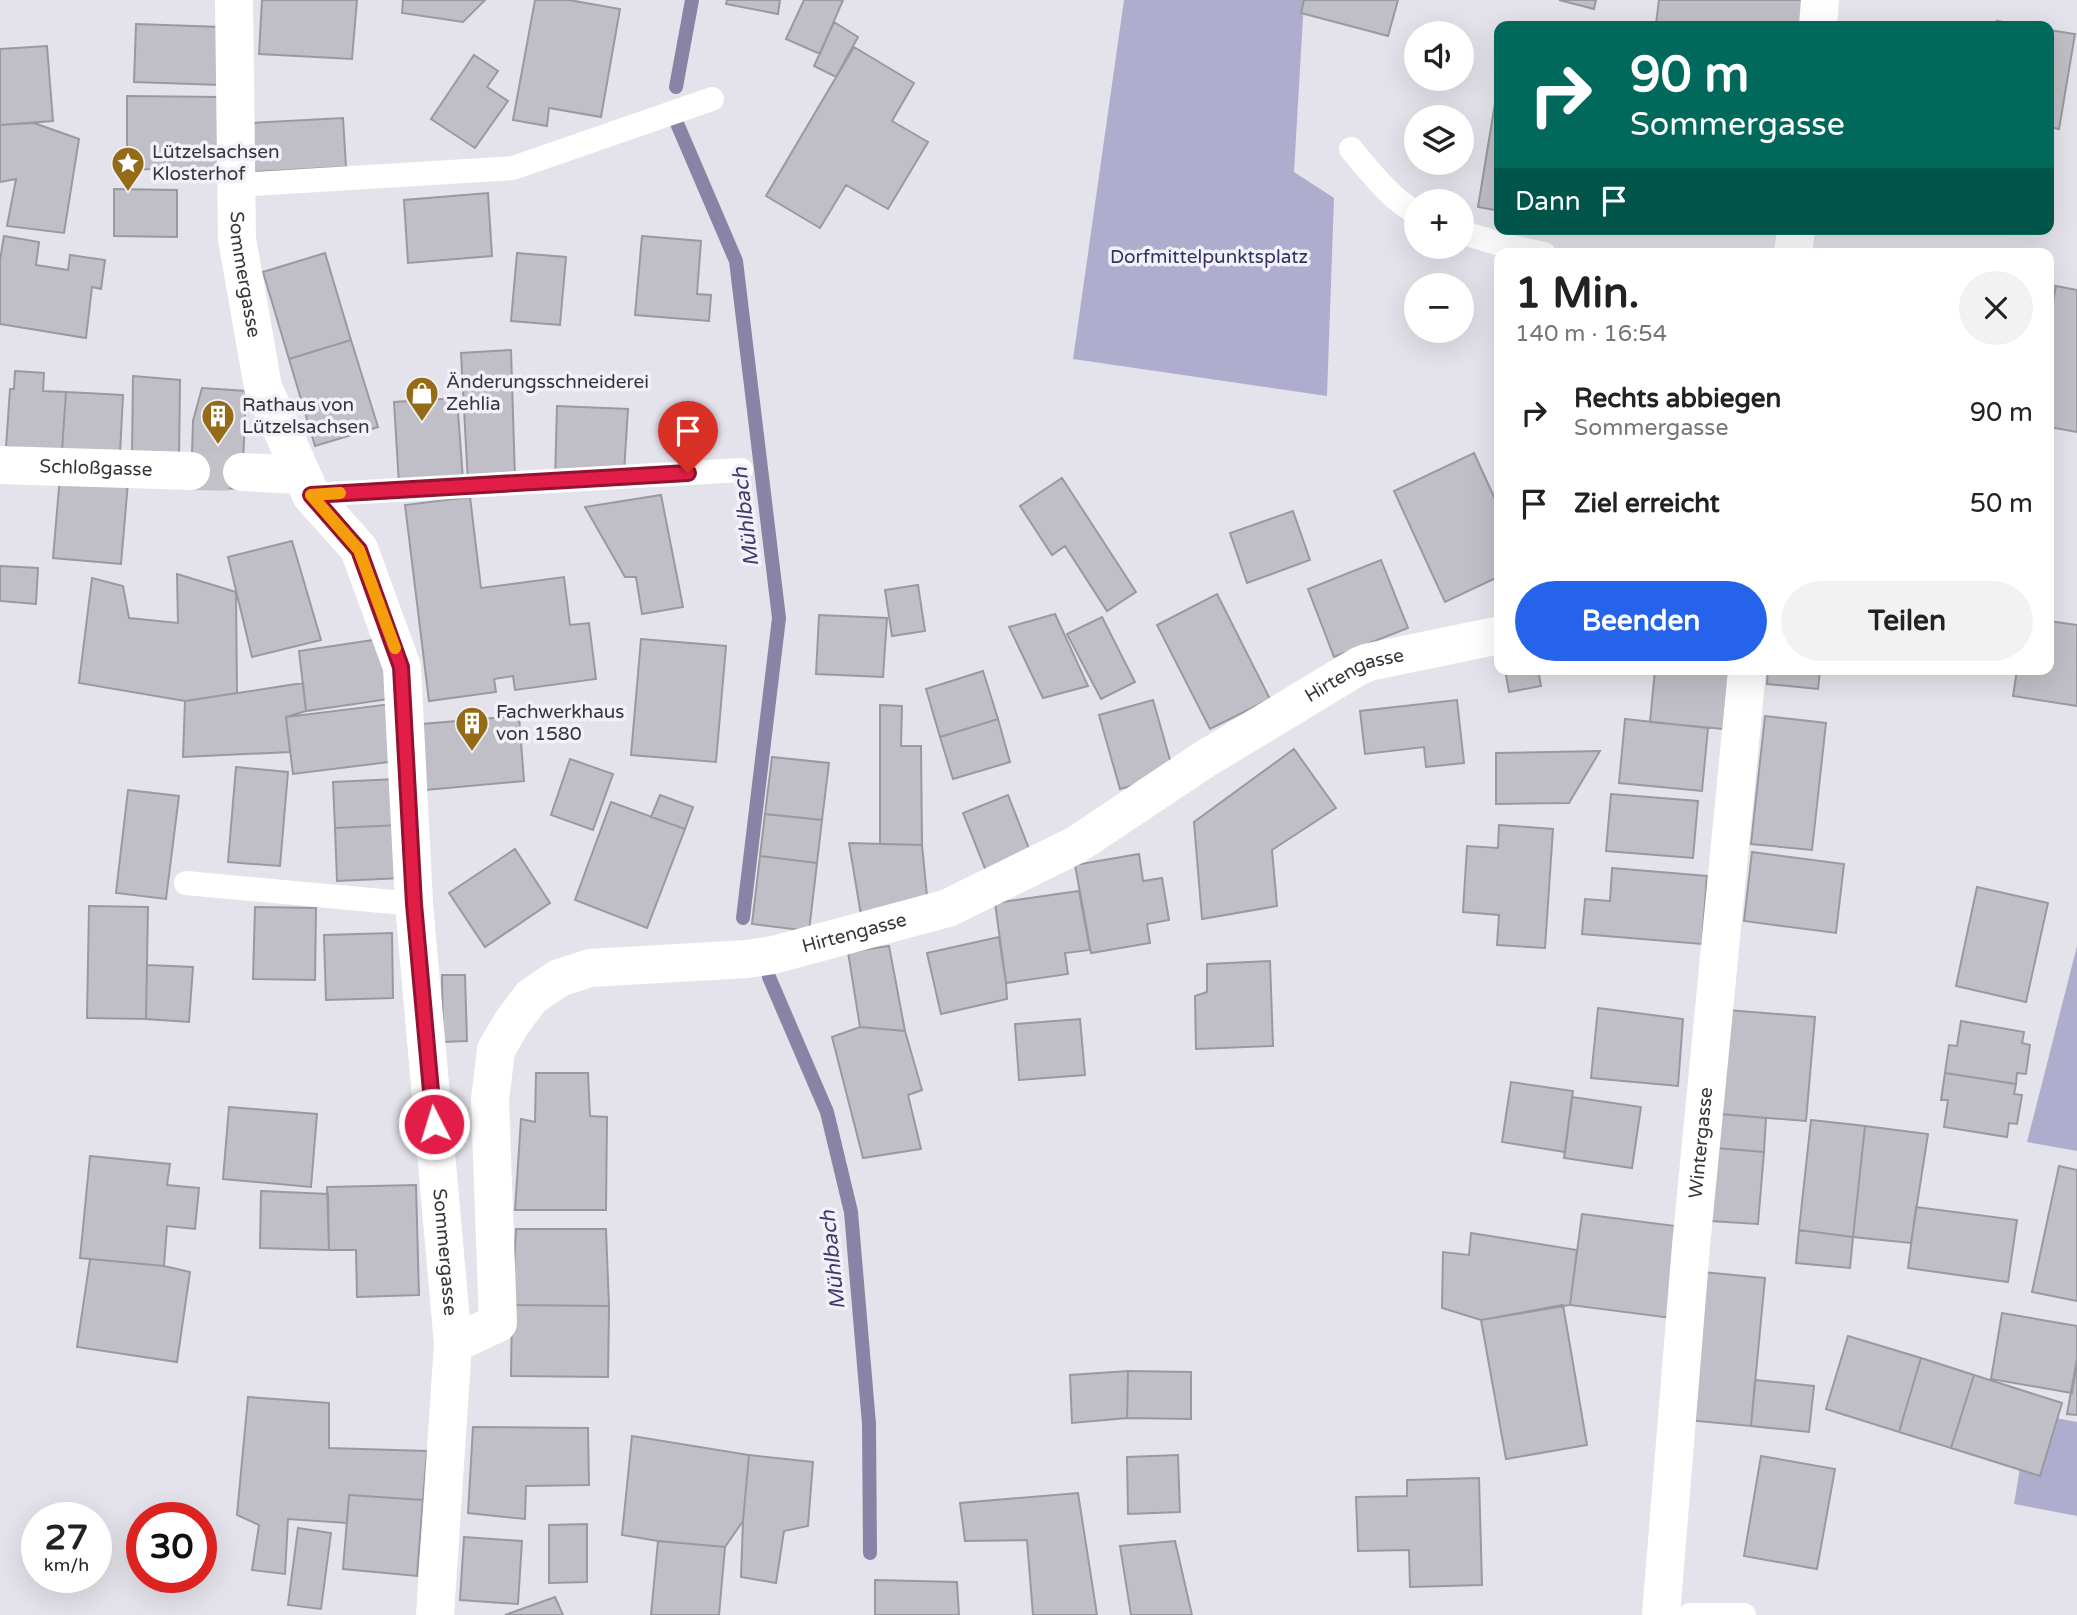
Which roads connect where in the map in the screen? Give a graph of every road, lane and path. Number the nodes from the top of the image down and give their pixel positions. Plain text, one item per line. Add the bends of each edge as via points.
1 (234, 0) edge
2 (1820, 0) edge
3 (1818, 21) edge
4 (712, 99) dead end
5 (1351, 149) dead end
6 (238, 185) junction
7 (1404, 205) edge
8 (1474, 236) edge
9 (1517, 248) edge
10 (0, 465) edge
11 (741, 470) dead end
12 (191, 471) tunnel mouth
13 (242, 472) tunnel mouth
14 (306, 485) junction
15 (1494, 636) edge
16 (1747, 675) edge
17 (186, 883) dead end
18 (414, 904) junction
19 (453, 1344) junction
20 (435, 1615) edge
21 (1661, 1615) edge
22 (1690, 1615) edge
23 (1744, 1615) edge

1 - 6 street, Sommergasse
2 - 3 street
4 - 6 lane via 513,168
5 - 7 lane
6 - 14 street, Sommergasse via 237,239 263,387
8 - 9 lane
10 - 12 street, Schloßgasse
11 - 14 lane
13 - 14 street
14 - 18 street, Sommergasse via 359,550 401,667
15 - 19 street, Hirtengasse via 1359,666 1205,759 1076,845 948,908 760,957 590,968 558,978 531,997 496,1050 490,1100 498,1323
16 - 21 street, Wintergasse via 1691,1246
17 - 18 lane
18 - 19 street, Sommergasse
19 - 20 street, Sommergasse
22 - 23 lane

